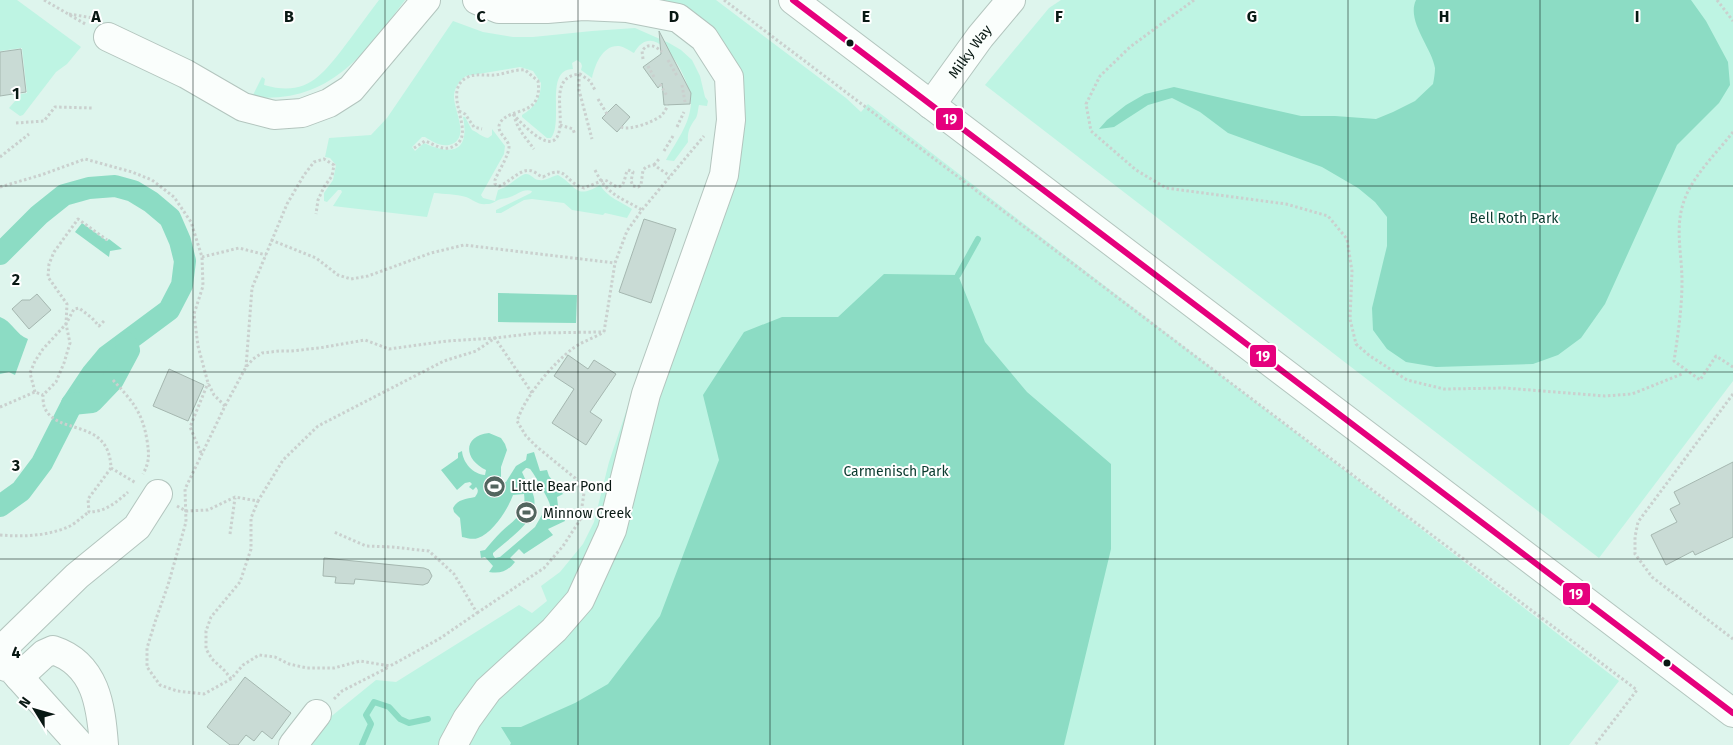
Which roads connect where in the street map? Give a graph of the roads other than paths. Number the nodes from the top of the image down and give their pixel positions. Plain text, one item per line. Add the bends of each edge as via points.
1 (426, 0) edge
2 (477, 0) edge
3 (793, 0) edge
4 (1011, 0) edge
5 (108, 37) road end
6 (931, 105) junction
7 (148, 489) road end
8 (0, 651) edge
9 (9, 671) edge
10 (317, 714) road end
11 (1733, 714) edge
12 (80, 745) edge
13 (104, 745) edge
14 (293, 745) edge
15 (453, 745) edge

1 - 5 main road via 351,89 329,103 302,113 274,115 243,106 186,74
2 - 15 main road via 499,9 627,8 678,18 704,38 729,77 731,120 724,175 646,394 612,530 580,600 554,630 488,690
3 - 6 main road
4 - 6 main road, Milky Way
6 - 11 main road
7 - 8 main road via 136,527 78,576
9 - 12 main road
9 - 13 main road via 54,650 66,654 88,676 98,698
10 - 14 main road

